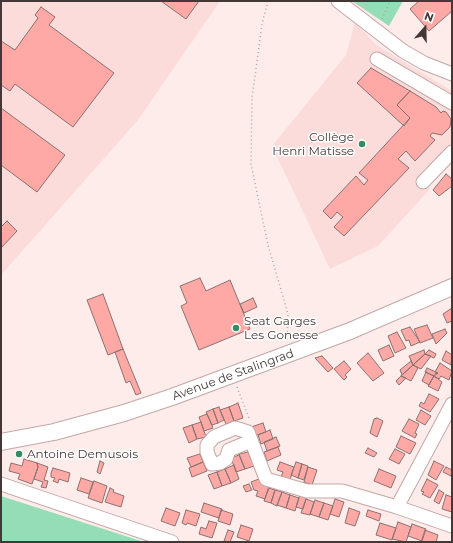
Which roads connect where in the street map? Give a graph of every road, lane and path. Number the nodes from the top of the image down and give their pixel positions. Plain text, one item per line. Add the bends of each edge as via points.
1 (268, 1) edge
2 (338, 1) edge
3 (377, 59) dead end
4 (452, 74) edge
5 (452, 103) edge
6 (452, 152) edge
7 (423, 182) dead end
8 (452, 287) edge
9 (286, 355) junction
10 (233, 376) junction
11 (452, 404) edge
12 (54, 432) junction
13 (248, 436) joint
14 (1, 442) edge
15 (1, 452) edge
16 (1, 484) edge
17 (398, 507) junction
18 (452, 526) edge
19 (172, 542) edge

1 - 9 path via 262,24 252,98 251,164 268,245 288,314
2 - 4 street via 403,51
3 - 5 street
6 - 7 street
8 - 9 main road, Avenue de Stalingrad via 350,331
9 - 10 main road, Avenue de Stalingrad
10 - 12 main road, Avenue de Stalingrad via 124,413
10 - 13 path via 249,418
11 - 17 street
12 - 14 main road, Avenue de Stalingrad
12 - 15 main road, Avenue de Stalingrad
13 - 17 street via 266,479 307,491 342,491
16 - 19 street
17 - 18 street

